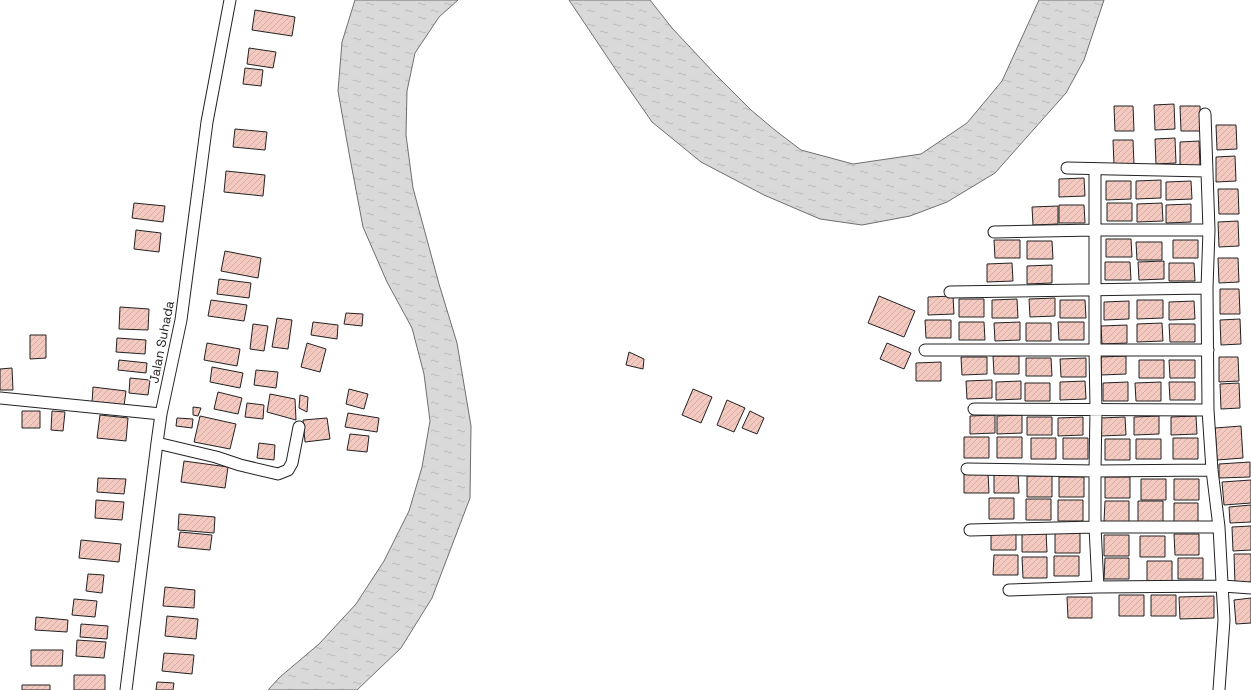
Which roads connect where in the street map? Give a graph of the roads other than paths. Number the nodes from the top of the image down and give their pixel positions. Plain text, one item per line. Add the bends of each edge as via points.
1 (230, 0) edge
2 (1205, 114) dead end
3 (1067, 168) dead end
4 (1095, 169) junction
5 (1206, 171) junction
6 (1095, 230) junction
7 (1209, 230) junction
8 (994, 232) dead end
9 (1207, 288) junction
10 (1095, 290) junction
11 (950, 292) dead end
12 (1094, 349) junction
13 (925, 350) dead end
14 (1208, 350) junction
15 (0, 398) edge
16 (974, 409) dead end
17 (1096, 410) junction
18 (1208, 410) junction
19 (161, 414) junction
20 (298, 427) dead end
21 (157, 442) junction
22 (967, 469) dead end
23 (1212, 470) junction
24 (1095, 471) junction
25 (1095, 527) junction
26 (1219, 528) junction
27 (970, 530) dead end
28 (1223, 586) junction
29 (1098, 587) junction
30 (1251, 588) edge
31 (1009, 590) dead end
32 (126, 690) edge
33 (1220, 690) edge

1 - 19 street, Jalan Suhada via 207,122 181,320
2 - 5 street
3 - 4 street
4 - 5 street
4 - 6 street
5 - 7 street
6 - 7 street
6 - 8 street
6 - 10 street
7 - 9 street
9 - 10 street
9 - 14 street
10 - 11 street
10 - 12 street
12 - 13 street
12 - 14 street
12 - 17 street
14 - 18 street
15 - 19 street
16 - 17 street
17 - 18 street
17 - 24 street
18 - 23 street
19 - 21 street, Jalan Suhada
20 - 21 street via 292,463 288,470 278,474
21 - 32 street, Jalan Suhada
22 - 24 street
23 - 24 street
23 - 26 street
24 - 25 street
25 - 26 street
25 - 27 street
25 - 29 street
26 - 28 street
28 - 29 street
28 - 30 street
28 - 33 street
29 - 31 street

